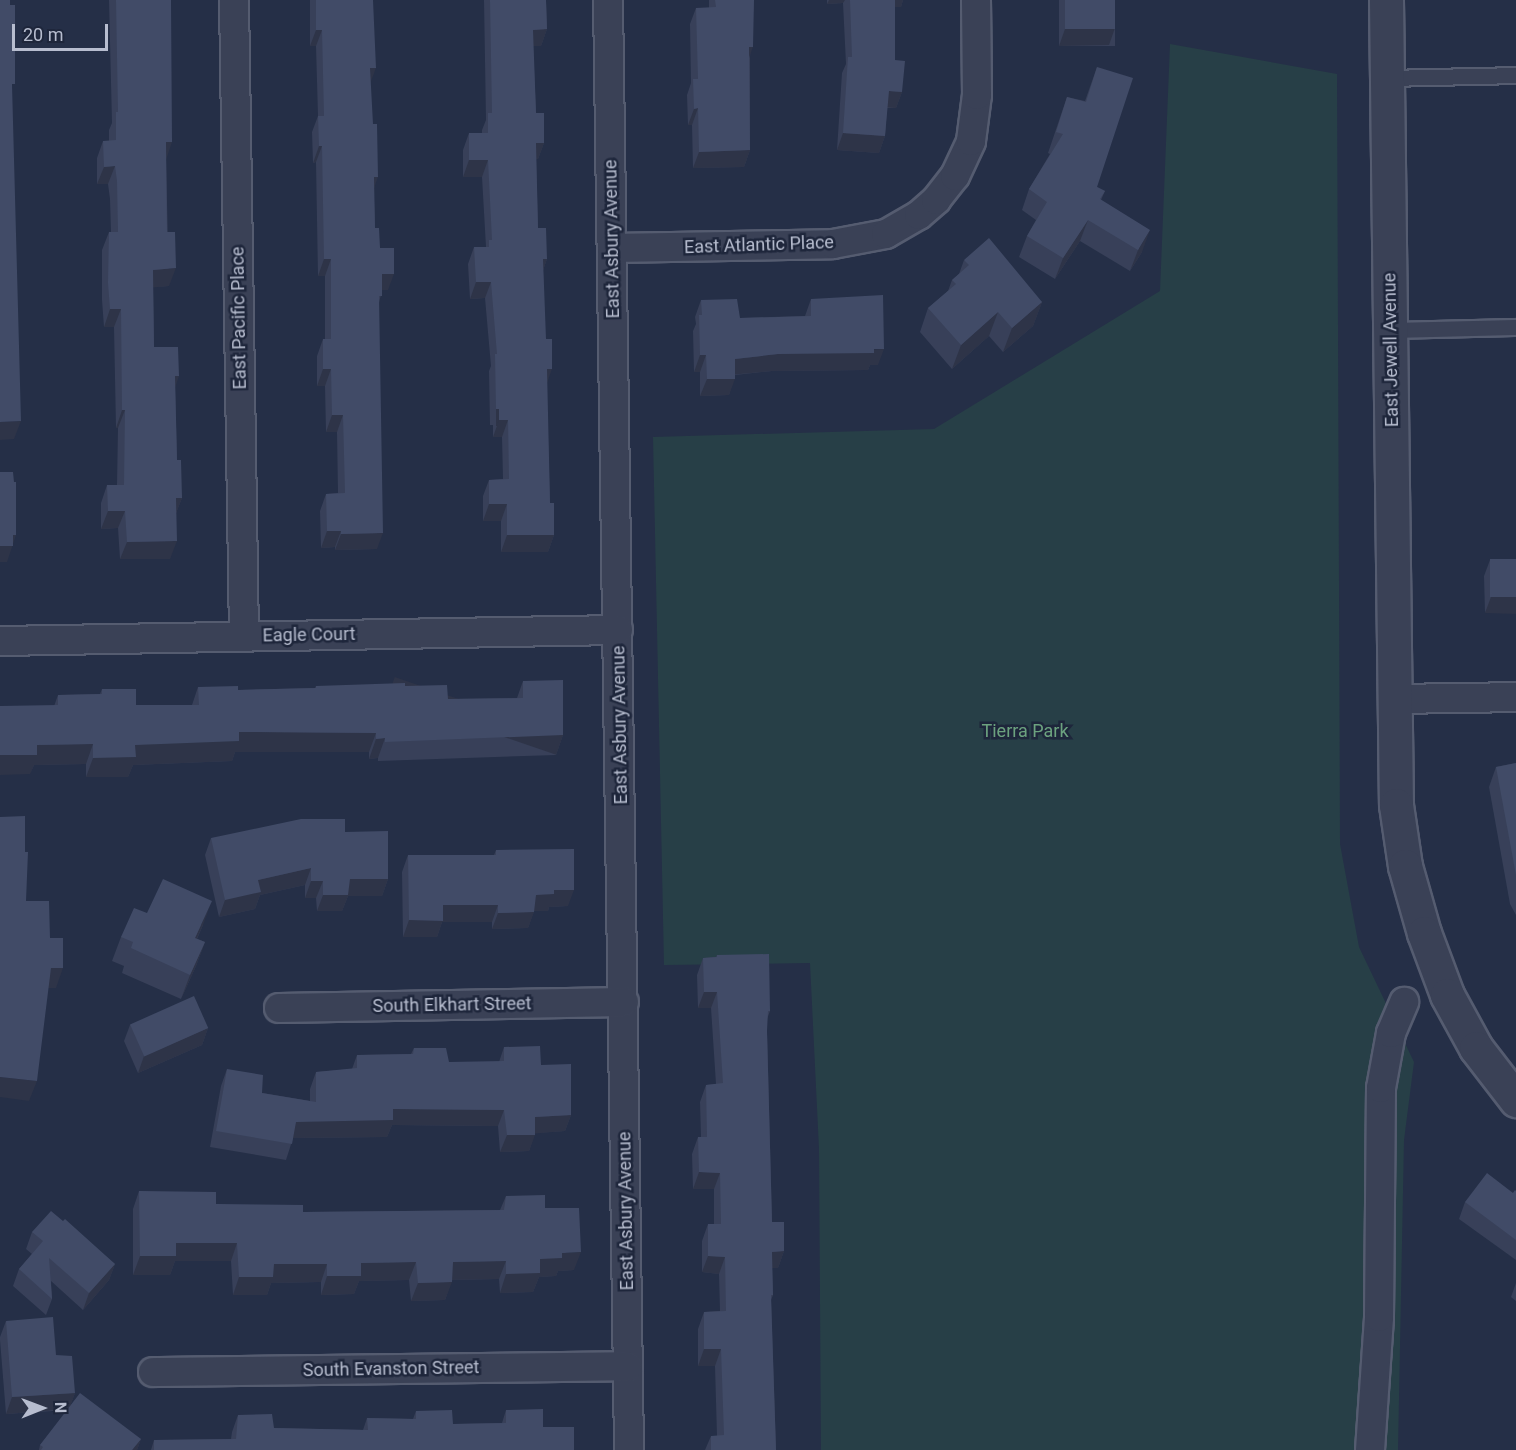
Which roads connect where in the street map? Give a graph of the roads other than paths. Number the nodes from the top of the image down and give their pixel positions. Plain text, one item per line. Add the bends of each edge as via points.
1 (234, 0) edge
2 (608, 0) edge
3 (976, 0) edge
4 (1386, 0) edge
5 (1516, 75) edge
6 (1387, 78) junction
7 (612, 248) junction
8 (1516, 327) edge
9 (1390, 330) junction
10 (618, 630) junction
11 (244, 636) junction
12 (0, 640) edge
13 (1516, 697) edge
14 (1395, 699) junction
15 (624, 1002) junction
16 (1404, 1002) dead end
17 (279, 1008) dead end
18 (1516, 1100) edge
19 (628, 1366) junction
20 (153, 1372) dead end
21 (629, 1450) edge
22 (1370, 1450) edge

1 - 11 street, East Pacific Place
2 - 7 street, East Asbury Avenue
3 - 7 street, East Atlantic Place via 977,95 971,141 955,176 919,215 886,234 833,244
4 - 6 street, East Jewell Avenue
5 - 6 lane
6 - 9 street, East Jewell Avenue
7 - 10 street, East Asbury Avenue
8 - 9 lane
9 - 14 street, East Jewell Avenue
10 - 11 street, Eagle Court
10 - 15 street, East Asbury Avenue
11 - 12 street, Eagle Court
13 - 14 street
14 - 18 street, East Jewell Avenue via 1396,805 1405,866 1424,933 1447,994 1476,1048
15 - 17 street, South Elkhart Street
15 - 19 street, East Asbury Avenue
16 - 22 street via 1391,1033 1381,1088 1379,1317
19 - 20 street, South Evanston Street
19 - 21 street, East Asbury Avenue

